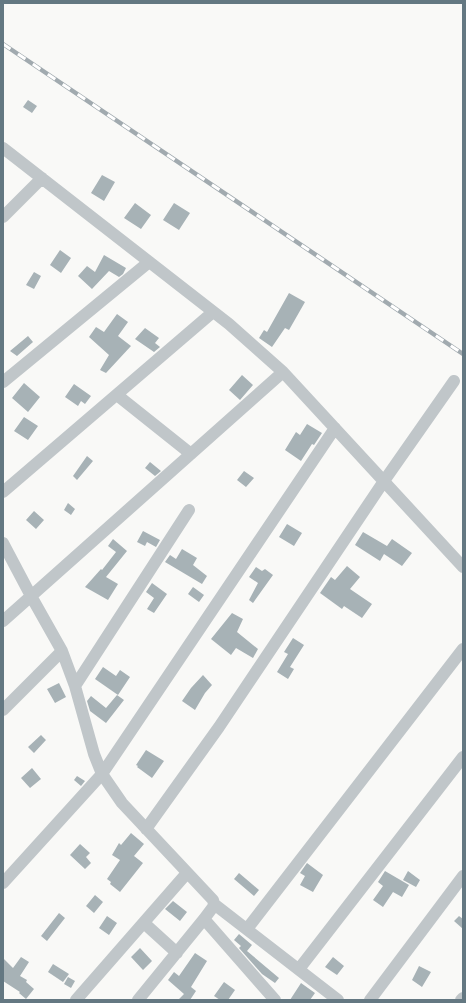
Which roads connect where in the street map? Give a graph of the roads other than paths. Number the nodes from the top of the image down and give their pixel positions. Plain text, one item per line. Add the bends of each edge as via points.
1 (3, 148) edge
2 (42, 178) junction
3 (3, 217) edge
4 (149, 262) junction
5 (214, 312) junction
6 (283, 372) junction
7 (454, 380) dead end
8 (3, 382) edge
9 (117, 394) junction
10 (335, 428) junction
11 (191, 454) junction
12 (384, 481) junction
13 (3, 492) edge
14 (189, 510) dead end
15 (3, 543) edge
16 (463, 567) edge
17 (31, 596) junction
18 (3, 621) edge
19 (463, 649) edge
20 (62, 651) junction
21 (76, 686) junction
22 (3, 710) edge
23 (463, 757) edge
24 (102, 774) junction
25 (146, 830) junction
26 (187, 873) junction
27 (463, 876) edge
28 (3, 883) edge
29 (214, 904) junction
30 (204, 920) junction
31 (144, 923) junction
32 (247, 929) junction
33 (177, 953) junction
34 (299, 969) junction
35 (272, 999) edge
36 (76, 1000) edge
37 (138, 1000) edge
38 (338, 1000) edge
39 (370, 1000) edge

1 - 2 street
2 - 3 street
2 - 4 street
4 - 5 street
4 - 8 street
5 - 6 street
5 - 9 street
6 - 10 street
6 - 11 street
7 - 12 street
9 - 11 street
9 - 13 street
10 - 12 street
10 - 24 street
11 - 17 street
12 - 16 street
12 - 25 street via 223,721
14 - 21 street
15 - 17 street
17 - 18 street
17 - 20 street
19 - 32 street
20 - 21 street
20 - 22 street
21 - 24 street via 94,754
23 - 34 street
24 - 25 street via 122,803
24 - 28 street
25 - 26 street
26 - 29 street
26 - 31 street
27 - 39 street
29 - 30 street
29 - 32 street
30 - 33 street
30 - 35 street
31 - 33 street
31 - 36 street
32 - 34 street
33 - 37 street
34 - 38 street

